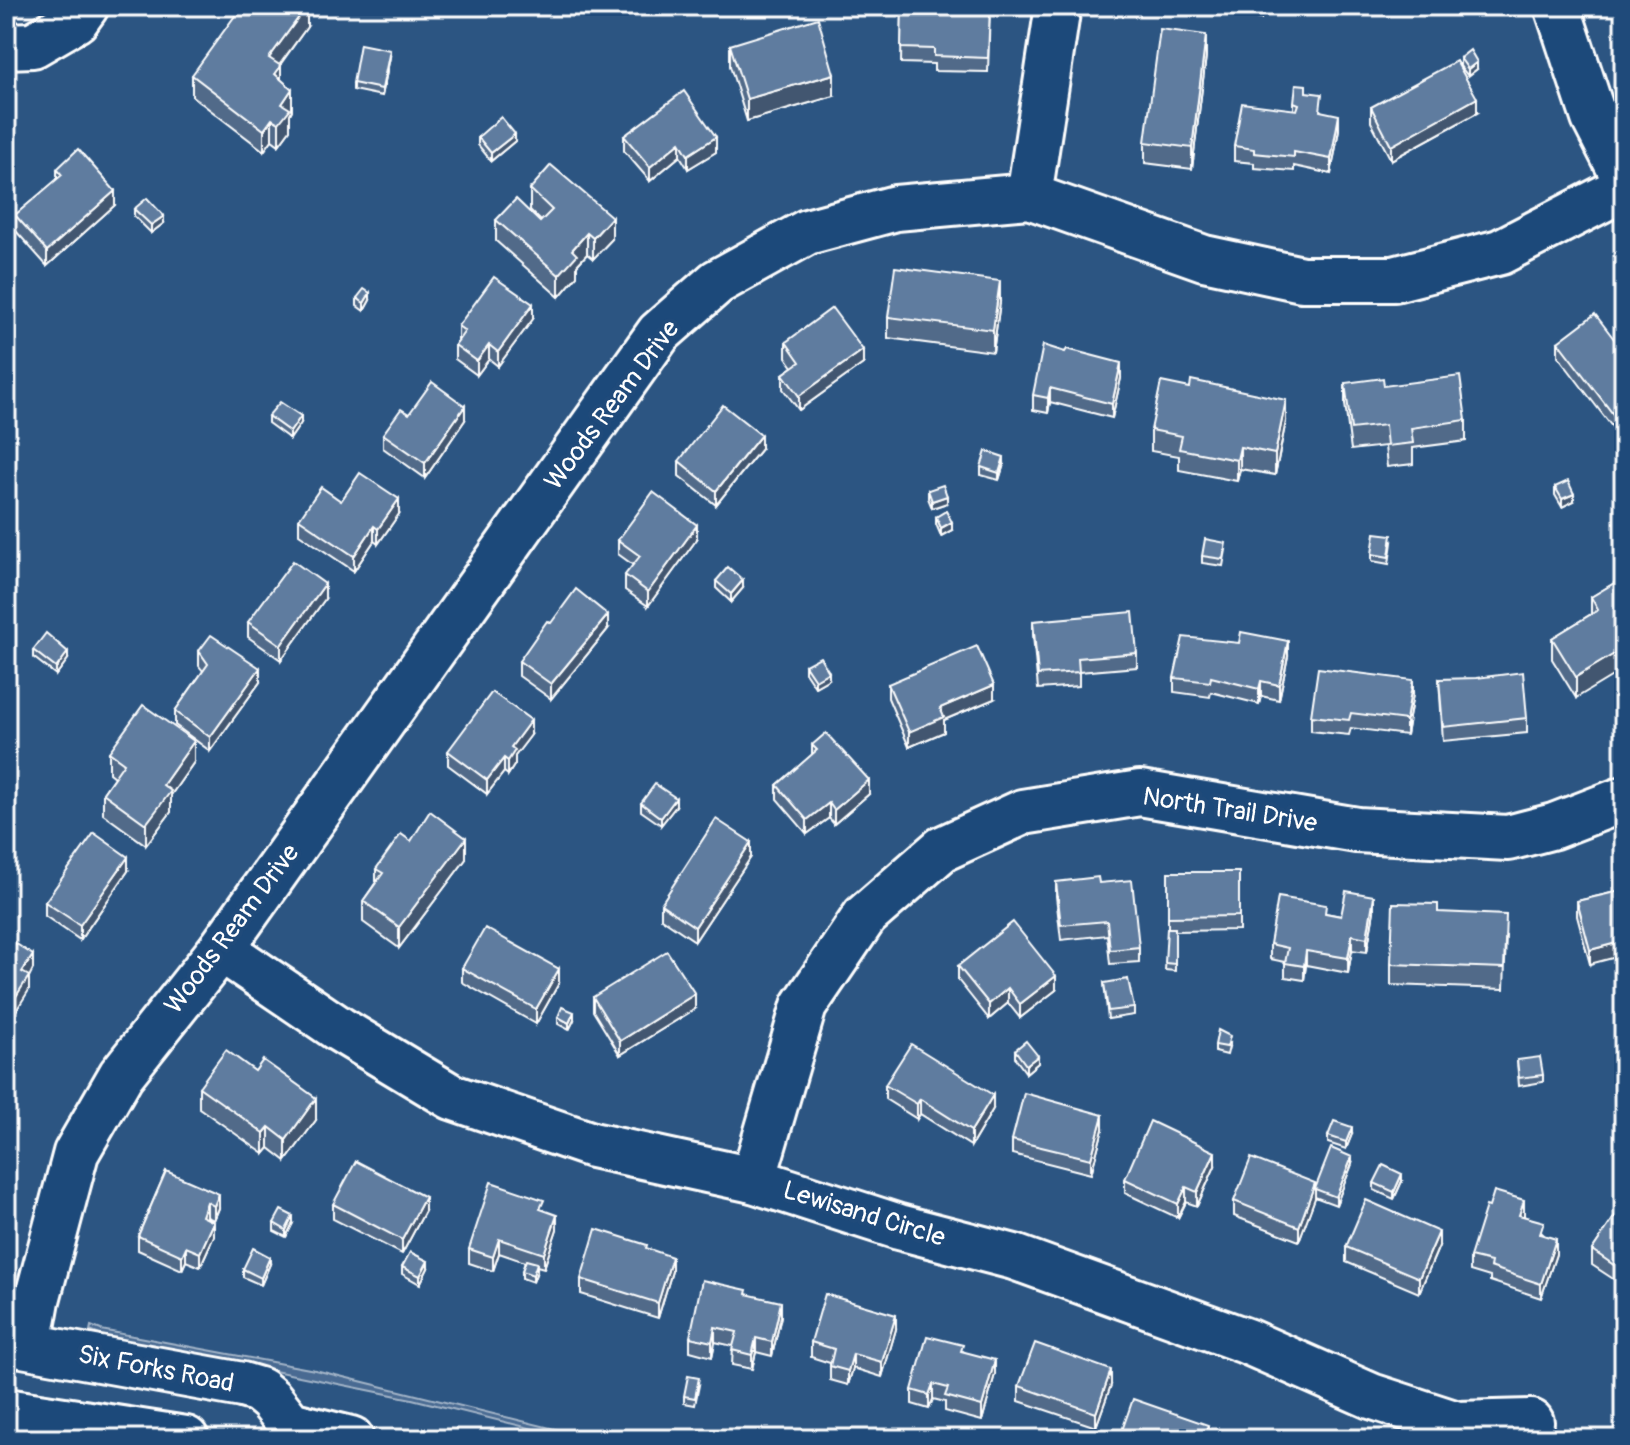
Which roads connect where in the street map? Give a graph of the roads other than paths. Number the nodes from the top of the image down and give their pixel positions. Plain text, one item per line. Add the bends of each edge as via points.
1 (86, 6) edge
2 (1058, 6) edge
3 (1557, 6) edge
4 (6, 46) edge
5 (1624, 177) edge
6 (1624, 188) edge
7 (1029, 196) junction
8 (1624, 799) edge
9 (221, 949) junction
10 (753, 1180) junction
11 (18, 1343) edge
12 (6, 1411) edge
13 (1531, 1422) dead end
14 (276, 1432) edge
15 (186, 1439) edge
16 (351, 1439) edge

1 - 4 street via 76,20 33,45
2 - 7 street
3 - 5 street via 1594,118
6 - 7 street, Woods Ream Drive via 1500,252 1394,279 1302,279 1204,258
7 - 9 street, Woods Ream Drive via 896,208 807,232 717,282 659,333
8 - 10 street, North Trail Drive via 1508,838 1357,830 1140,793 1023,812 942,849 865,916 804,1006
9 - 10 street, Lewisand Circle via 452,1097 592,1145
9 - 11 street, Woods Ream Drive via 121,1075 76,1153 37,1300
10 - 13 street, Lewisand Circle via 1014,1257 1246,1341 1371,1396 1457,1424
11 - 14 street, Six Forks Road via 251,1388 271,1400
12 - 15 street
14 - 16 street, Six Forks Road

